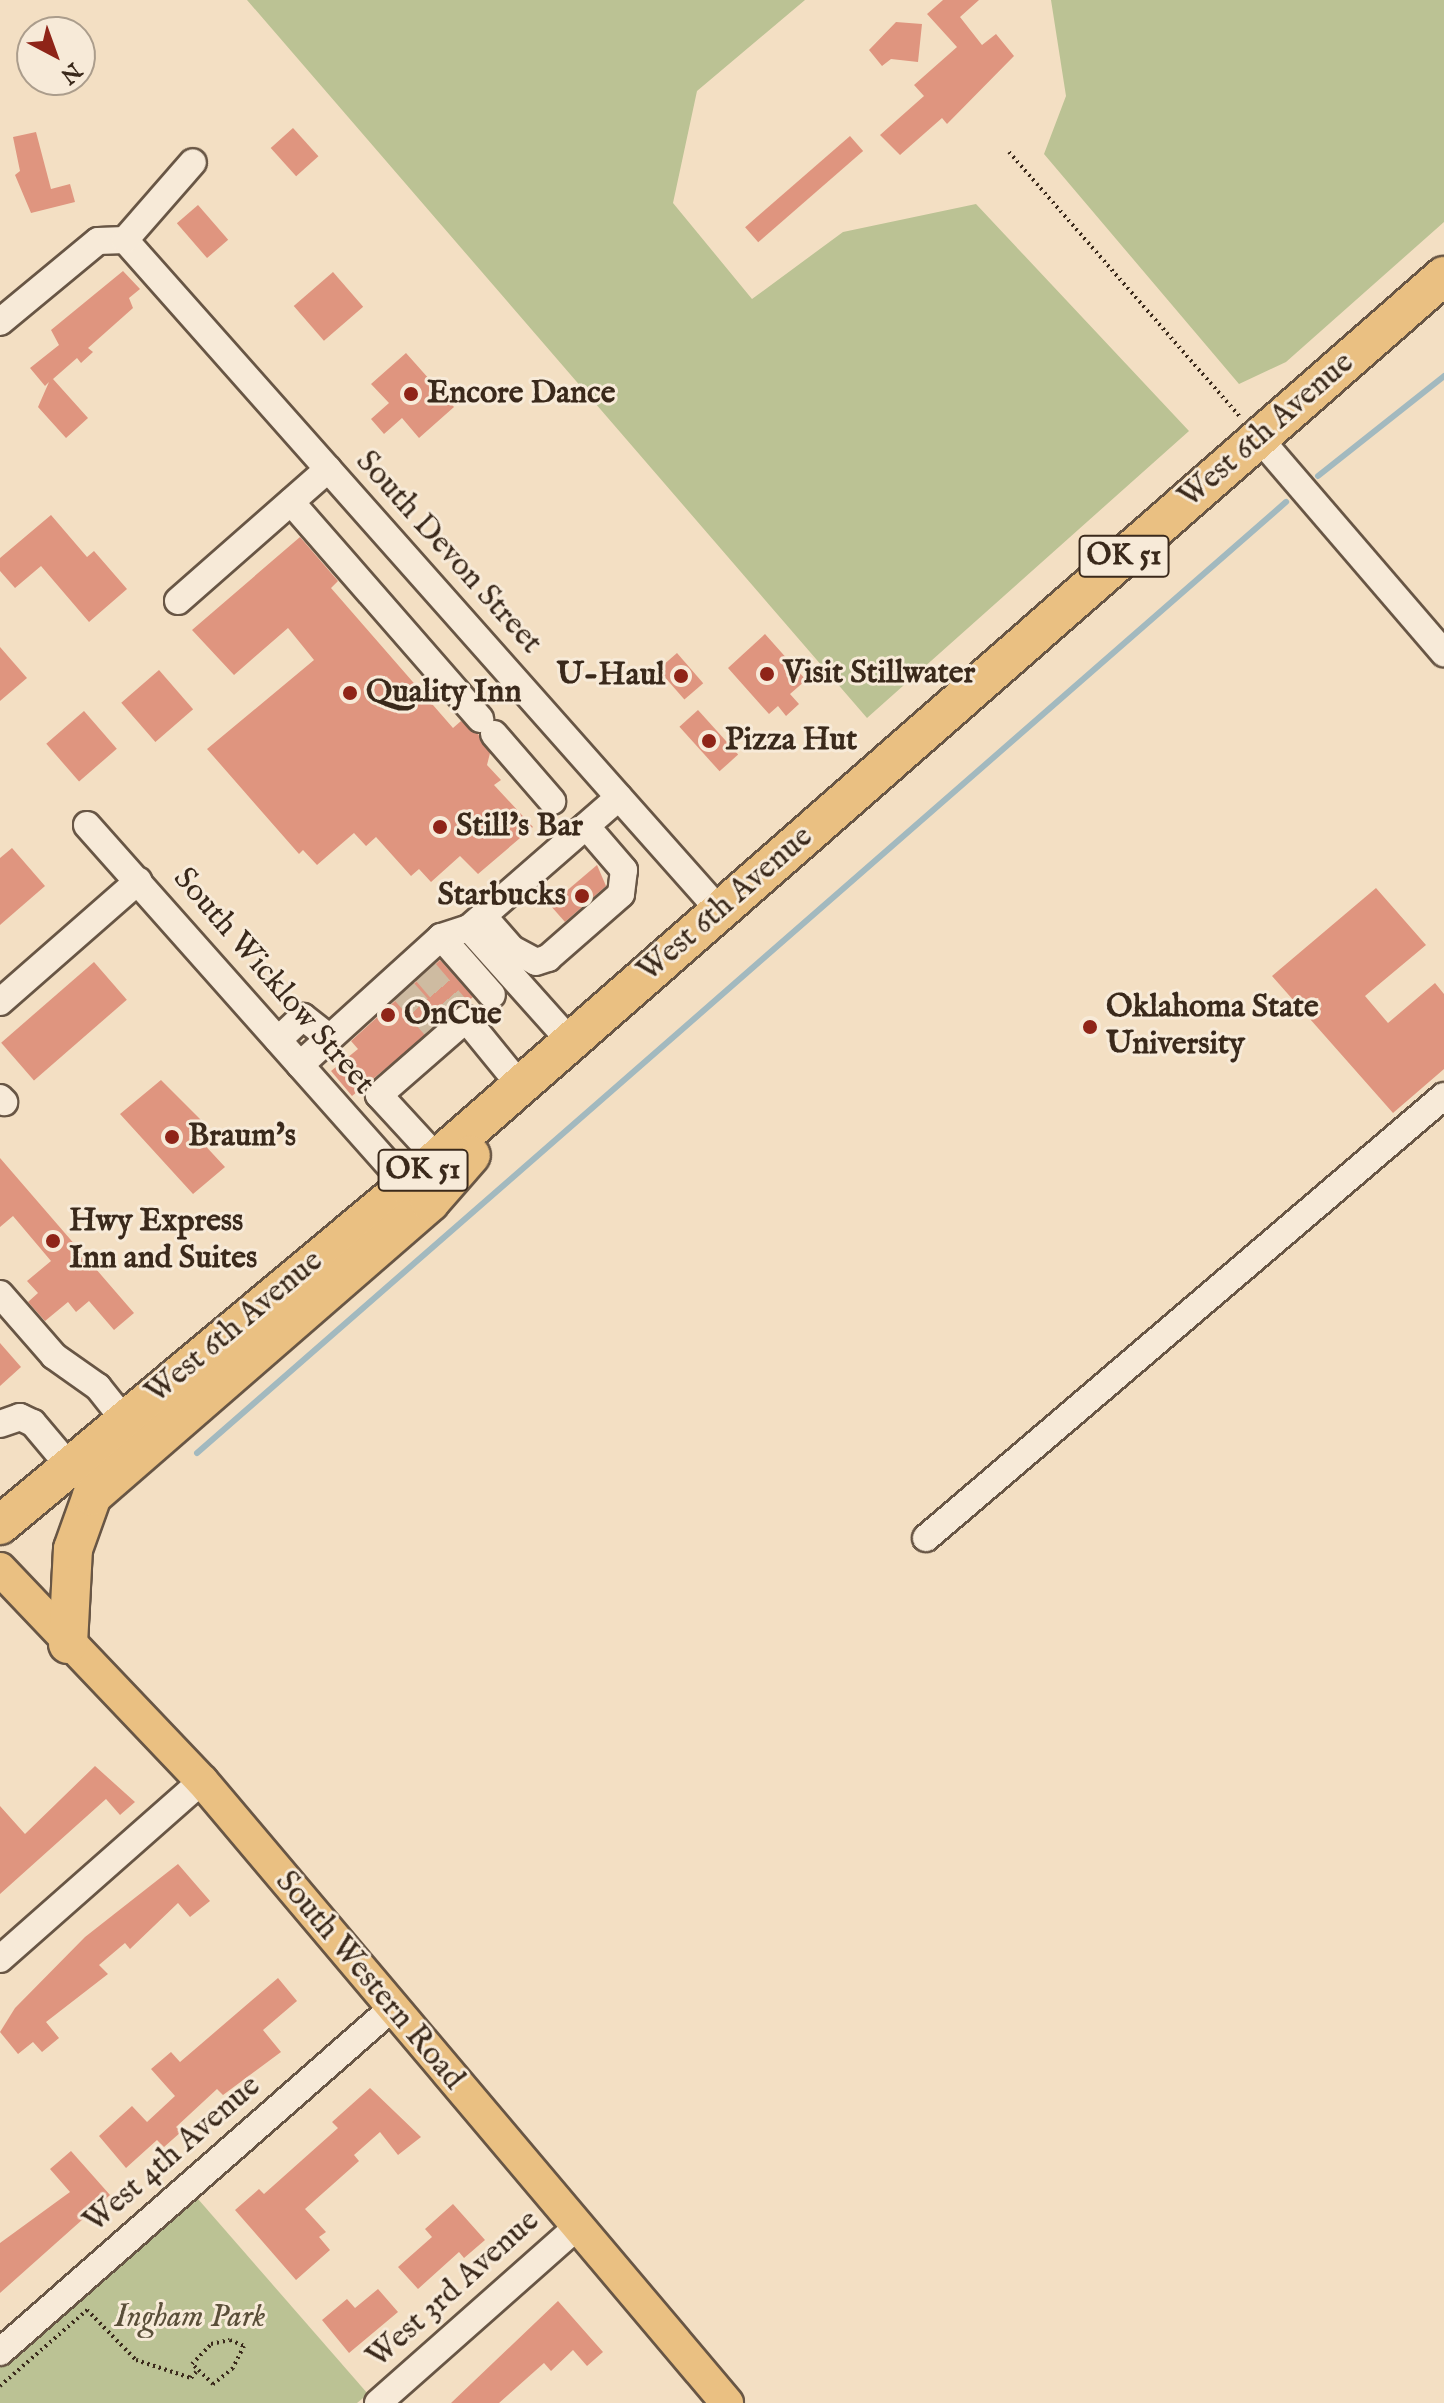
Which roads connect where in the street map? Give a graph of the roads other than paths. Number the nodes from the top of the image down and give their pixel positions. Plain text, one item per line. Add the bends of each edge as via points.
1 (193, 162) dead end
2 (125, 240) junction
3 (1444, 276) edge
4 (0, 322) edge
5 (1259, 438) junction
6 (328, 469) junction
7 (291, 502) junction
8 (178, 601) dead end
9 (1444, 653) edge
10 (619, 797) junction
11 (552, 801) dead end
12 (87, 825) dead end
13 (586, 826) junction
14 (138, 881) junction
15 (720, 911) junction
16 (476, 922) junction
17 (441, 937) junction
18 (513, 976) junction
19 (492, 995) junction
20 (0, 1002) edge
21 (462, 1014) junction
22 (330, 1038) junction
23 (278, 1040) junction
24 (570, 1041) junction
25 (300, 1065) junction
26 (519, 1084) junction
27 (379, 1095) junction
28 (1444, 1096) edge
29 (353, 1125) junction
30 (437, 1158) junction
31 (407, 1185) junction
32 (0, 1294) edge
33 (125, 1421) junction
34 (0, 1424) edge
35 (70, 1467) junction
36 (0, 1525) edge
37 (926, 1538) dead end
38 (0, 1569) edge
39 (68, 1644) junction
40 (202, 1781) junction
41 (0, 1959) edge
42 (391, 2009) junction
43 (576, 2228) junction
44 (0, 2352) edge
45 (378, 2403) edge
46 (727, 2403) edge

1 - 2 street
2 - 4 street via 98,241
2 - 6 street, South Devon Street
3 - 5 highway, West 6th Avenue / OK 51
5 - 9 street
5 - 15 highway, West 6th Avenue / OK 51
6 - 7 street
6 - 10 street, South Devon Street
7 - 8 street
7 - 11 street
10 - 13 street
10 - 15 street, South Devon Street
12 - 14 street, South Wicklow Street
13 - 16 street
13 - 16 street via 624,870 626,883 548,958 525,959
14 - 20 street
14 - 23 street, South Wicklow Street
15 - 24 highway, West 6th Avenue / OK 51
16 - 17 street
16 - 18 street
17 - 19 street
17 - 22 street via 398,984
18 - 19 street
18 - 24 street
19 - 21 street
21 - 26 street
21 - 27 street
22 - 23 street via 303,1017
22 - 25 street
23 - 25 street, South Wicklow Street
24 - 26 highway, West 6th Avenue / OK 51
24 - 39 highway via 430,1202 92,1496 73,1549
25 - 29 street, South Wicklow Street
26 - 30 highway, West 6th Avenue / OK 51
27 - 29 street
27 - 30 street
28 - 37 street
29 - 31 street, South Wicklow Street
30 - 31 highway, West 6th Avenue / OK 51
31 - 33 highway, West 6th Avenue / OK 51
32 - 33 street via 54,1356 98,1387
33 - 35 highway, West 6th Avenue / OK 51
34 - 35 street via 20,1417 33,1423
35 - 36 highway, West 6th Avenue / OK 51
38 - 39 main road, South Western Road
39 - 40 main road, South Western Road
40 - 41 street
40 - 42 main road, South Western Road
42 - 43 main road, South Western Road
42 - 44 street, West 4th Avenue
43 - 45 street, West 3rd Avenue
43 - 46 main road, South Western Road

